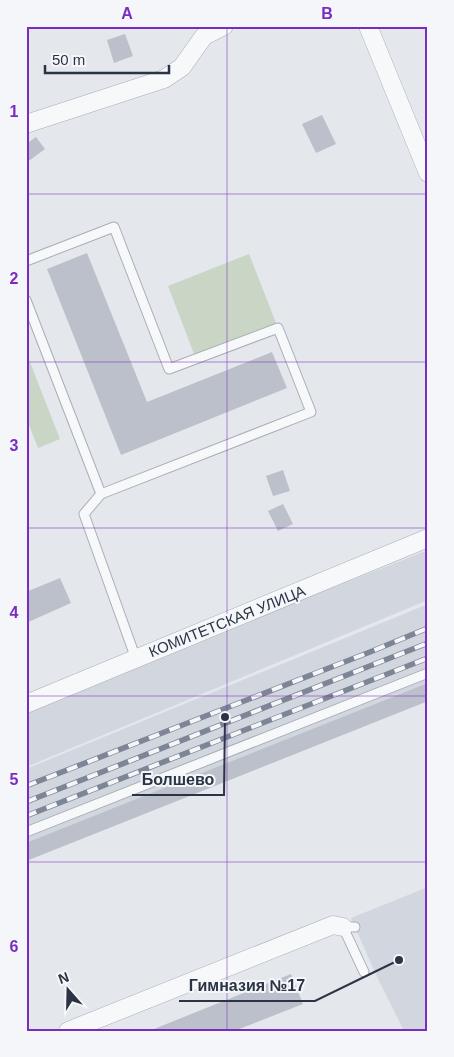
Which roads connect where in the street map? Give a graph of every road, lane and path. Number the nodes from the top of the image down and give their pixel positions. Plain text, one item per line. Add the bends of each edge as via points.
1 (224, 26) edge
2 (368, 26) edge
3 (26, 124) edge
4 (428, 173) edge
5 (26, 261) edge
6 (26, 300) edge
7 (101, 494) junction
8 (428, 538) edge
9 (136, 659) junction
10 (428, 673) edge
11 (26, 704) edge
12 (26, 832) edge
13 (349, 927) joint
14 (364, 972) dead end
15 (68, 1031) edge

1 - 3 street via 204,36 182,67 164,79
2 - 4 street
5 - 7 lane via 114,227 169,370 278,328 311,412
6 - 7 lane
7 - 9 lane via 84,514
8 - 9 street, КОМИТЕТСКАЯ УЛИЦА
9 - 11 street, КОМИТЕТСКАЯ УЛИЦА
10 - 12 lane
13 - 14 lane
13 - 15 street via 333,925

